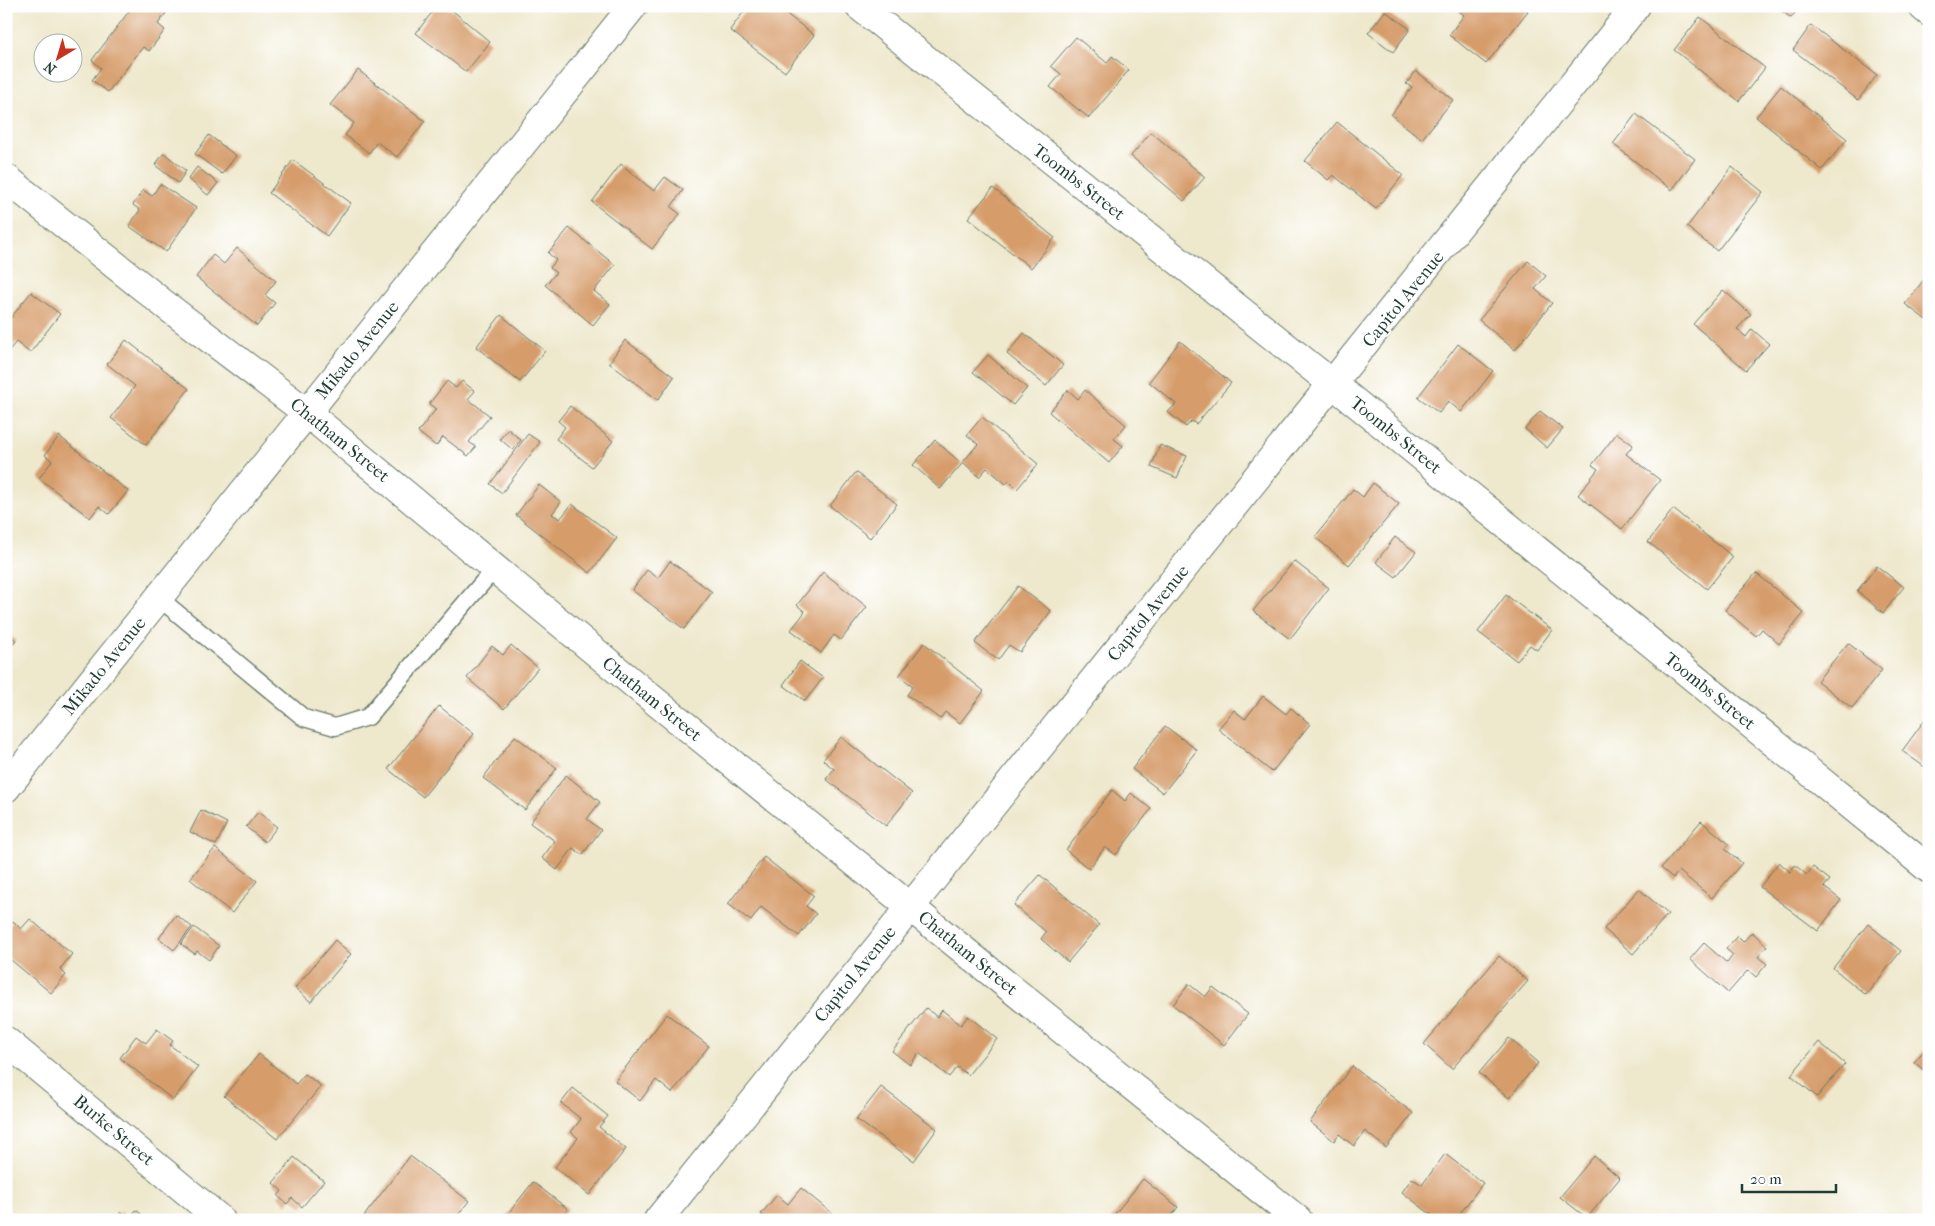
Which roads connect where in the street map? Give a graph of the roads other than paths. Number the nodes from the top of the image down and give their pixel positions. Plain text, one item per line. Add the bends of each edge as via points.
1 (633, 6) edge
2 (858, 6) edge
3 (1636, 6) edge
4 (1922, 6) edge
5 (1929, 12) edge
6 (6, 178) edge
7 (1334, 385) junction
8 (306, 412) junction
9 (494, 568) junction
10 (159, 598) junction
11 (6, 788) edge
12 (1929, 869) edge
13 (910, 906) junction
14 (6, 1041) edge
15 (220, 1220) edge
16 (658, 1220) edge
17 (1298, 1220) edge

1 - 8 street, Mikado Avenue
2 - 7 street, Toombs Street
3 - 7 street, Capitol Avenue
4 - 5 street
6 - 8 street, Chatham Street
7 - 12 street, Toombs Street
7 - 13 street, Capitol Avenue
8 - 9 street, Chatham Street
8 - 10 street, Mikado Avenue
9 - 10 lane via 368,717 335,727 304,718
9 - 13 street, Chatham Street
10 - 11 street, Mikado Avenue
13 - 16 street, Capitol Avenue
13 - 17 street, Chatham Street
14 - 15 street, Burke Street

